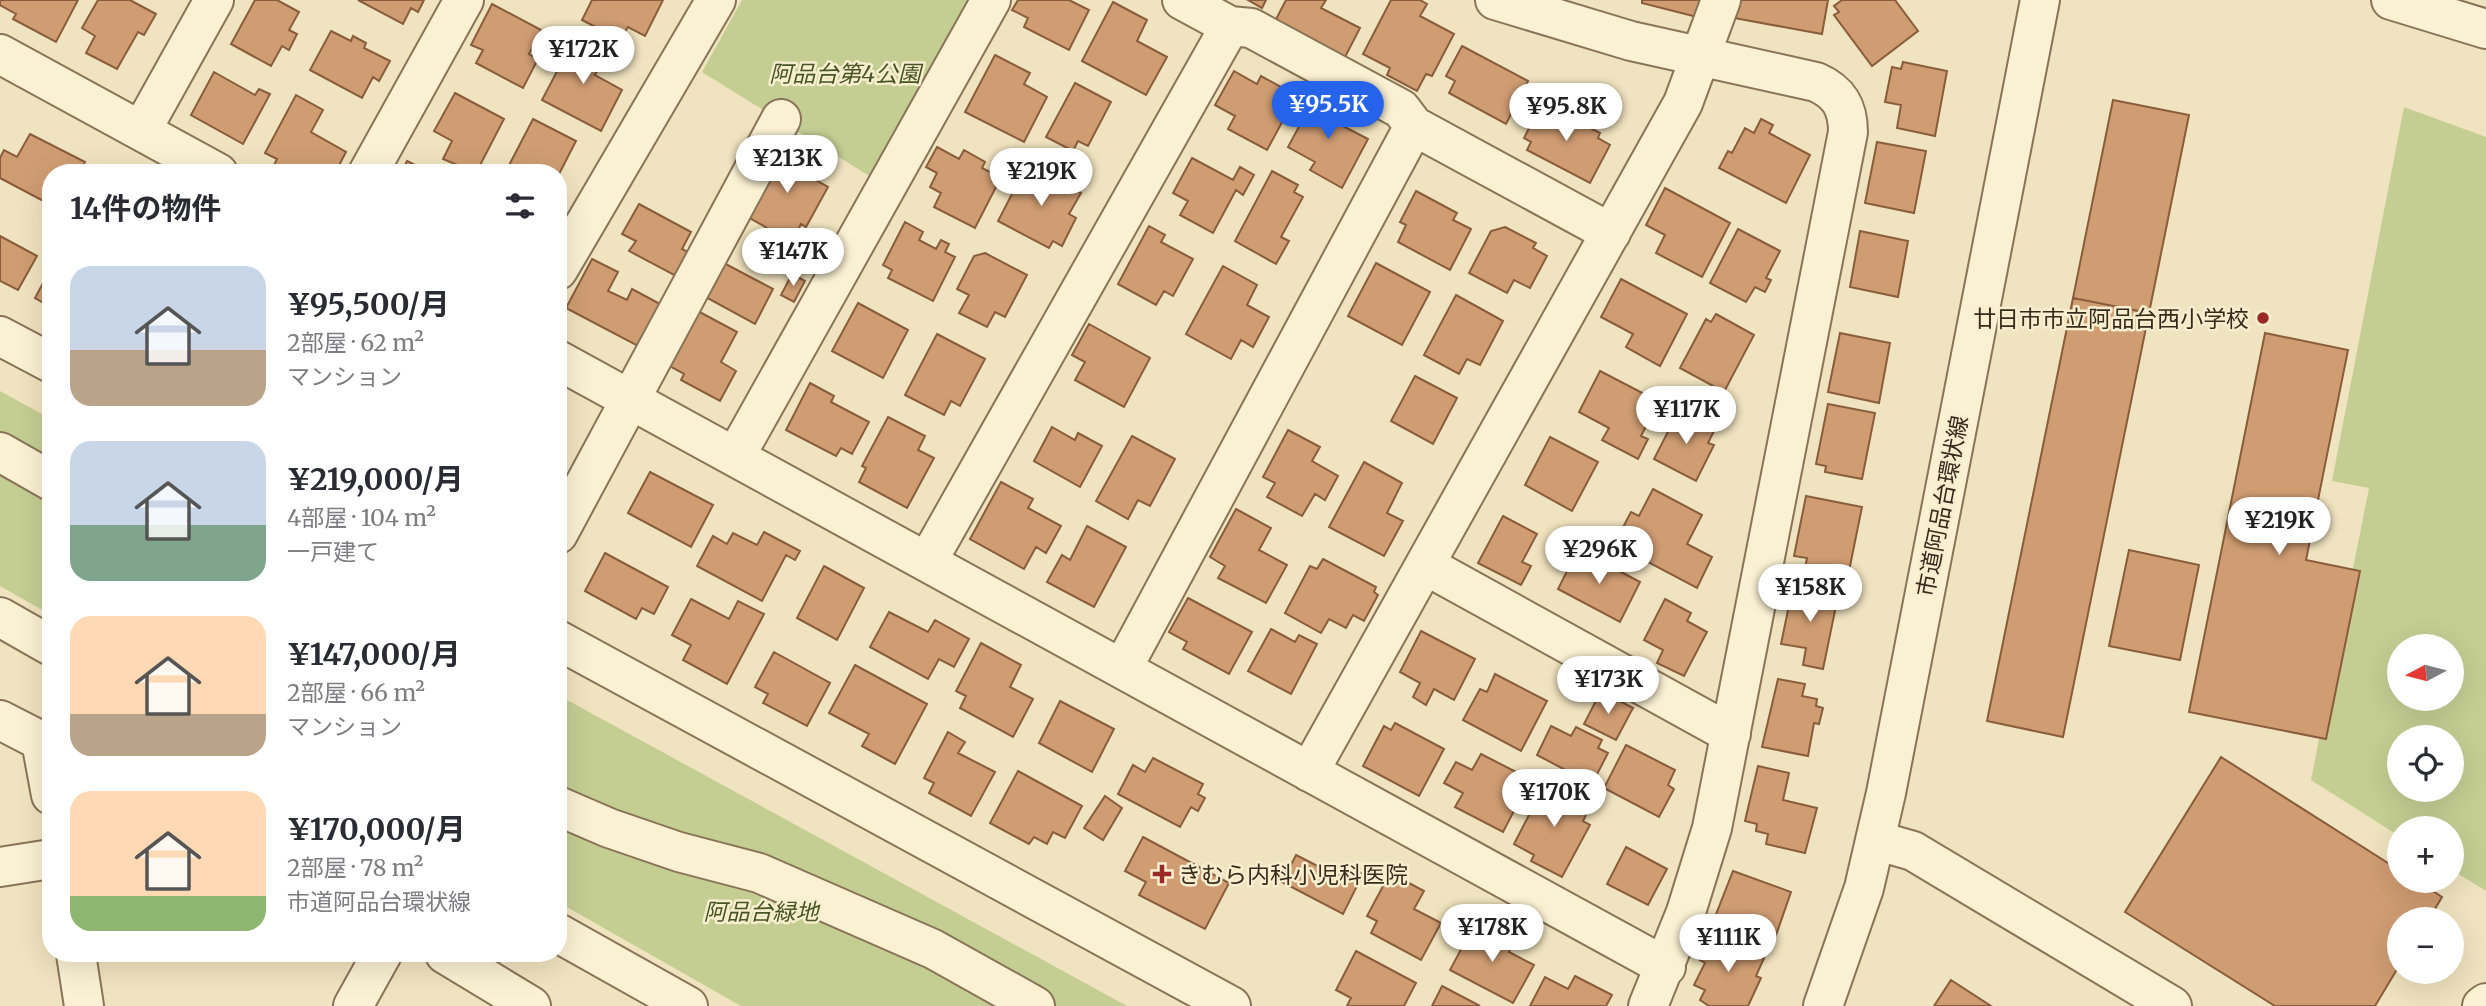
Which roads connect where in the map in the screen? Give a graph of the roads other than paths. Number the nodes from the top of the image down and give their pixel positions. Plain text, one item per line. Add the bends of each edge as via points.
1 (214, 0) edge
2 (464, 0) edge
3 (716, 0) edge
4 (991, 0) edge
5 (1182, 0) edge
6 (1495, 0) edge
7 (1721, 0) edge
8 (2040, 0) edge
9 (2391, 0) edge
10 (1230, 26) junction
11 (2486, 29) edge
12 (0, 54) edge
13 (1700, 58) junction
14 (781, 119) dead end
15 (1414, 126) junction
16 (141, 131) junction
17 (202, 164) edge
18 (373, 164) edge
19 (1611, 233) junction
20 (567, 256) edge
21 (0, 336) edge
22 (42, 358) edge
23 (567, 365) edge
24 (628, 398) junction
25 (0, 452) edge
26 (735, 457) junction
27 (42, 476) edge
28 (0, 484) edge
29 (42, 497) edge
30 (567, 517) edge
31 (927, 562) junction
32 (1425, 565) junction
33 (0, 617) edge
34 (42, 641) edge
35 (567, 645) edge
36 (1122, 669) junction
37 (0, 720) edge
38 (1731, 734) junction
39 (42, 746) edge
40 (1309, 772) junction
41 (567, 810) edge
42 (1875, 840) junction
43 (42, 860) edge
44 (0, 867) edge
45 (567, 938) edge
46 (77, 962) edge
47 (378, 962) edge
48 (458, 962) edge
49 (1666, 967) junction
50 (1011, 995) edge
51 (2486, 1003) edge
52 (84, 1006) edge
53 (353, 1006) edge
54 (531, 1006) edge
55 (688, 1006) edge
56 (1035, 1006) edge
57 (1231, 1006) edge
58 (1648, 1006) edge
59 (1823, 1006) edge
60 (2172, 1006) edge
61 (2482, 1006) edge

1 - 16 street
2 - 18 street
3 - 20 street
4 - 26 street
5 - 10 street
6 - 13 street
7 - 13 street
8 - 42 street, 市道阿品台環状線
9 - 11 street
10 - 15 street via 1251,28 1401,109
10 - 31 street
12 - 16 street
13 - 19 street via 1683,103
13 - 38 street via 1816,82 1842,100 1848,115
14 - 24 street
15 - 19 street
15 - 36 street
16 - 17 street
19 - 32 street
21 - 22 street
23 - 24 street
24 - 26 street
24 - 30 street
25 - 27 street
26 - 31 street
28 - 29 street
31 - 36 street
32 - 38 street
32 - 40 street
33 - 34 street
35 - 57 street
36 - 40 street
37 - 39 street via 41,741
38 - 49 street via 1700,871
40 - 49 street
41 - 50 street via 679,852 759,873 933,949
42 - 59 street, 市道阿品台環状線 via 1864,888
42 - 60 street via 1913,851
43 - 44 street
45 - 55 street
46 - 52 street
47 - 53 street
48 - 54 street
49 - 58 street
50 - 56 street
51 - 61 street

